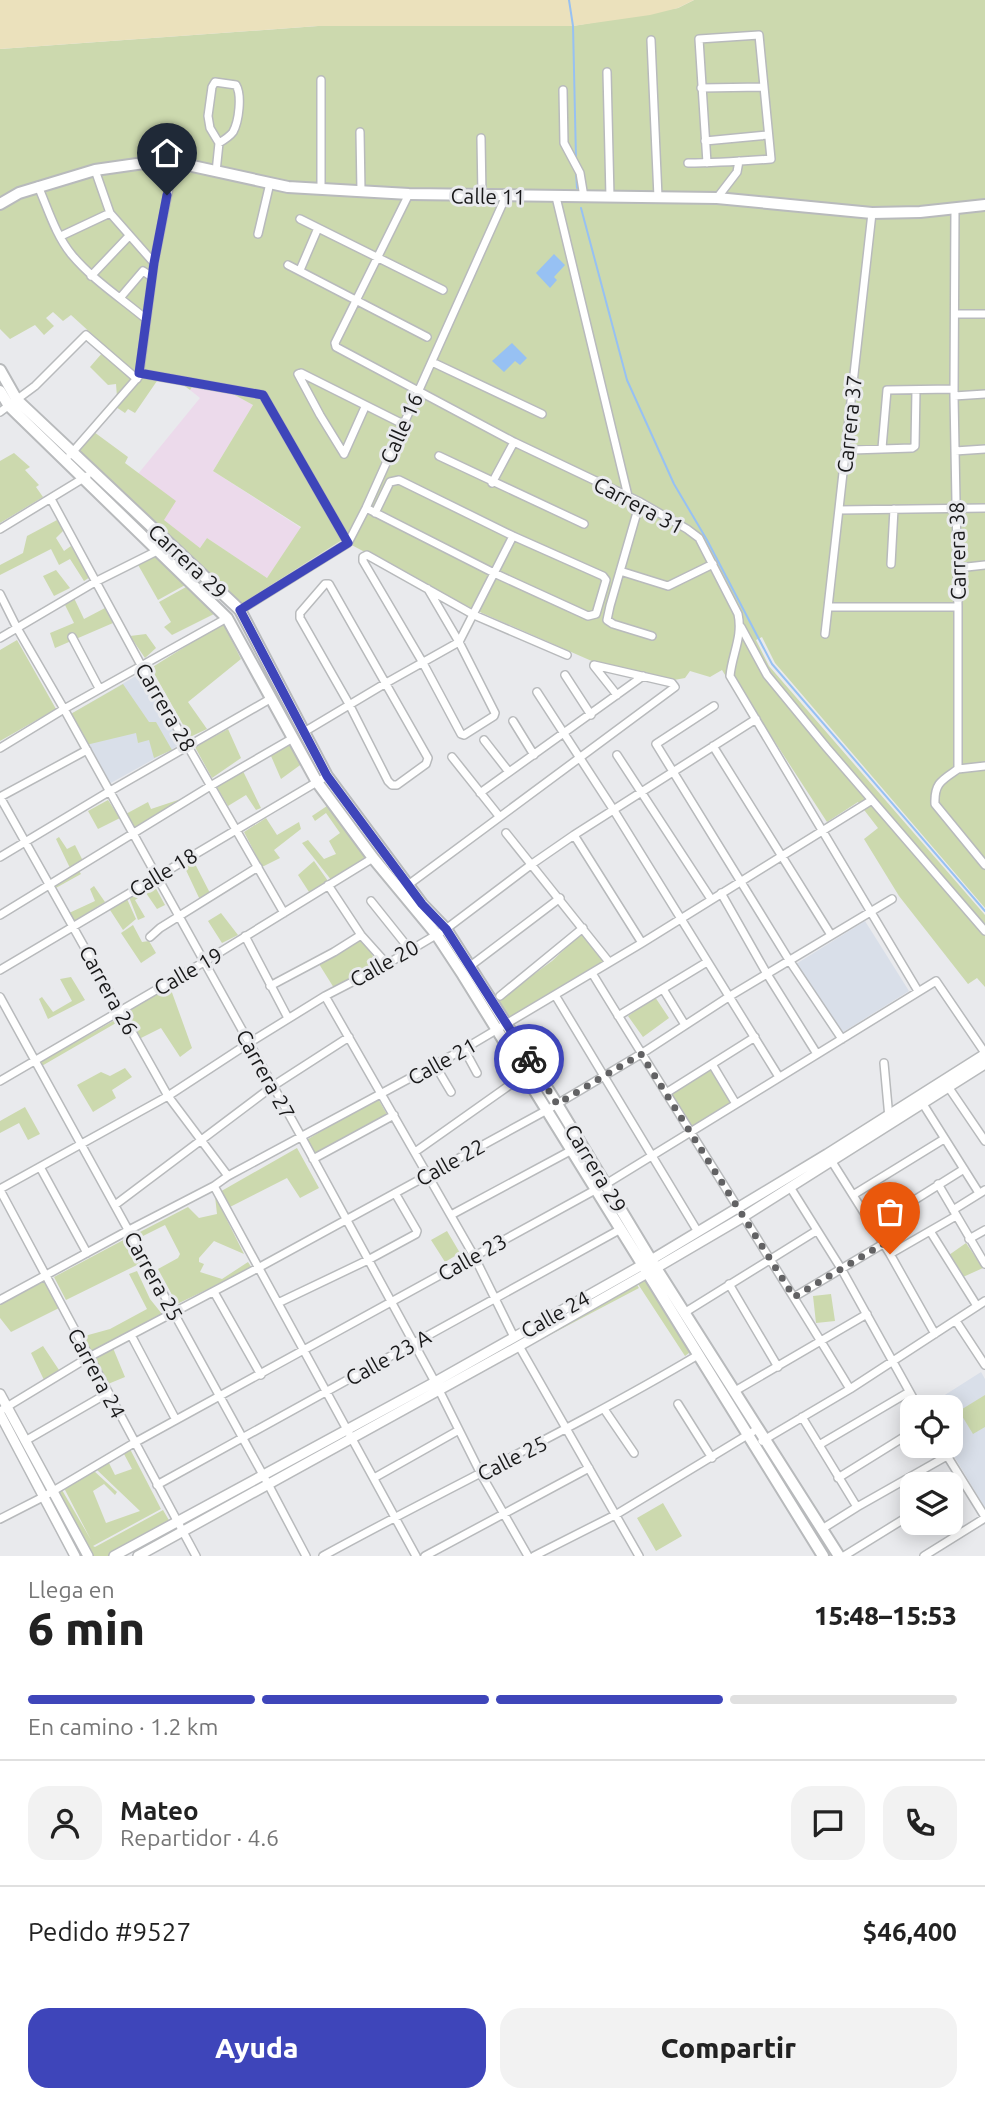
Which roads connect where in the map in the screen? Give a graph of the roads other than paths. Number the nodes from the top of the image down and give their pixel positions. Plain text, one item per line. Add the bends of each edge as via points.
1 (651, 40) dead end
2 (607, 72) dead end
3 (321, 80) dead end
4 (763, 87) junction
5 (701, 88) junction
6 (562, 90) dead end
7 (360, 132) dead end
8 (768, 135) junction
9 (481, 138) dead end
10 (705, 141) junction
11 (219, 144) junction
12 (739, 161) junction
13 (174, 162) junction
14 (688, 163) dead end
15 (707, 163) junction
16 (94, 170) junction
17 (216, 172) junction
18 (270, 183) junction
19 (38, 186) junction
20 (321, 189) junction
21 (361, 191) junction
22 (409, 194) junction
23 (482, 196) junction
24 (506, 196) junction
25 (556, 197) junction
26 (584, 197) junction
27 (610, 197) junction
28 (658, 197) junction
29 (717, 198) junction
30 (0, 204) edge
31 (985, 205) edge
32 (955, 209) junction
33 (110, 213) junction
34 (872, 213) junction
35 (300, 219) dead end
36 (318, 228) junction
37 (258, 234) dead end
38 (61, 236) junction
39 (129, 236) junction
40 (378, 258) junction
41 (154, 263) junction
42 (288, 265) dead end
43 (300, 270) junction
44 (91, 276) junction
45 (152, 277) junction
46 (443, 290) dead end
47 (120, 298) junction
48 (356, 300) junction
49 (955, 314) junction
50 (985, 314) edge
51 (146, 319) junction
52 (427, 337) dead end
53 (432, 362) junction
54 (0, 370) edge
55 (138, 376) junction
56 (418, 390) junction
57 (916, 390) junction
58 (0, 391) edge
59 (954, 393) junction
60 (985, 394) edge
61 (9, 406) edge
62 (365, 407) junction
63 (542, 414) dead end
64 (403, 424) junction
65 (514, 442) junction
66 (882, 448) junction
67 (985, 449) edge
68 (852, 450) dead end
69 (955, 451) junction
70 (69, 456) junction
71 (439, 456) dead end
72 (88, 475) junction
73 (492, 482) junction
74 (628, 496) junction
75 (51, 499) junction
76 (640, 502) junction
77 (366, 508) junction
78 (957, 508) junction
79 (985, 508) edge
80 (894, 509) junction
81 (839, 510) junction
82 (375, 513) junction
83 (584, 524) dead end
84 (0, 529) edge
85 (513, 536) junction
86 (348, 543) junction
87 (159, 550) junction
88 (713, 564) junction
89 (891, 564) dead end
90 (985, 565) edge
91 (958, 568) junction
92 (620, 571) junction
93 (494, 573) junction
94 (95, 582) junction
95 (428, 589) junction
96 (0, 594) edge
97 (828, 607) junction
98 (958, 607) junction
99 (240, 610) junction
100 (474, 615) junction
101 (227, 618) junction
102 (741, 626) junction
103 (17, 628) junction
104 (825, 634) dead end
105 (652, 636) dead end
106 (72, 637) dead end
107 (0, 638) edge
108 (459, 642) junction
109 (568, 655) dead end
110 (423, 663) junction
111 (141, 665) junction
112 (565, 675) dead end
113 (643, 676) junction
114 (386, 683) junction
115 (99, 688) junction
116 (537, 692) dead end
117 (617, 695) junction
118 (270, 699) junction
119 (349, 704) junction
120 (714, 706) dead end
121 (64, 709) junction
122 (591, 715) junction
123 (756, 719) junction
124 (513, 721) dead end
125 (304, 732) junction
126 (565, 734) junction
127 (293, 738) junction
128 (484, 740) dead end
129 (189, 745) junction
130 (713, 746) junction
131 (0, 748) edge
132 (87, 750) junction
133 (534, 755) junction
134 (617, 755) dead end
135 (580, 757) junction
136 (452, 758) dead end
137 (985, 766) edge
138 (958, 769) junction
139 (509, 772) junction
140 (673, 772) junction
141 (322, 779) junction
142 (212, 785) junction
143 (110, 791) junction
144 (641, 792) junction
145 (480, 793) junction
146 (0, 797) edge
147 (872, 800) junction
148 (613, 809) junction
149 (499, 816) junction
150 (236, 828) junction
151 (823, 830) junction
152 (506, 833) dead end
153 (133, 834) junction
154 (574, 835) junction
155 (25, 842) junction
156 (783, 855) junction
157 (0, 857) edge
158 (373, 858) junction
159 (532, 864) junction
160 (985, 865) edge
161 (258, 867) junction
162 (156, 876) junction
163 (741, 880) junction
164 (50, 885) junction
165 (408, 885) junction
166 (328, 886) junction
167 (721, 893) junction
168 (560, 898) junction
169 (711, 899) junction
170 (892, 899) dead end
171 (370, 901) dead end
172 (869, 911) junction
173 (284, 913) junction
174 (0, 915) edge
175 (179, 917) junction
176 (680, 919) junction
177 (73, 927) junction
178 (583, 928) junction
179 (985, 931) edge
180 (441, 932) junction
181 (361, 935) junction
182 (831, 935) junction
183 (245, 936) junction
184 (150, 937) dead end
185 (642, 943) junction
186 (411, 951) junction
187 (789, 960) junction
188 (204, 961) junction
189 (609, 962) junction
190 (707, 962) junction
191 (387, 964) junction
192 (469, 967) junction
193 (0, 970) edge
194 (592, 973) junction
195 (767, 974) junction
196 (270, 986) junction
197 (663, 989) junction
198 (918, 991) junction
199 (555, 995) junction
200 (325, 996) junction
201 (500, 996) dead end
202 (730, 996) junction
203 (0, 997) edge
204 (120, 1010) junction
205 (618, 1016) junction
206 (288, 1018) junction
207 (685, 1025) junction
208 (501, 1026) junction
209 (349, 1037) junction
210 (755, 1037) junction
211 (842, 1038) junction
212 (248, 1043) junction
213 (464, 1049) junction
214 (641, 1054) junction
215 (817, 1054) junction
216 (985, 1054) edge
217 (36, 1061) junction
218 (884, 1063) dead end
219 (712, 1064) junction
220 (985, 1064) edge
221 (435, 1065) junction
222 (477, 1073) dead end
223 (524, 1075) junction
224 (604, 1076) junction
225 (779, 1077) junction
226 (0, 1081) edge
227 (272, 1086) junction
228 (949, 1087) junction
229 (451, 1092) dead end
230 (666, 1093) junction
231 (382, 1094) junction
232 (168, 1096) junction
233 (736, 1104) junction
234 (923, 1104) junction
235 (552, 1107) junction
236 (394, 1115) junction
237 (889, 1120) junction
238 (691, 1133) junction
239 (302, 1138) junction
240 (944, 1139) junction
241 (200, 1141) junction
242 (985, 1141) edge
243 (81, 1143) junction
244 (572, 1150) junction
245 (415, 1152) junction
246 (652, 1157) junction
247 (829, 1157) junction
248 (313, 1159) junction
249 (40, 1167) junction
250 (964, 1169) junction
251 (428, 1174) junction
252 (229, 1176) junction
253 (606, 1184) junction
254 (938, 1184) junction
255 (214, 1186) junction
256 (790, 1187) junction
257 (0, 1189) edge
258 (595, 1190) junction
259 (982, 1191) edge
260 (395, 1193) junction
261 (853, 1195) junction
262 (115, 1205) junction
263 (740, 1212) junction
264 (954, 1213) junction
265 (451, 1215) junction
266 (346, 1219) junction
267 (873, 1226) junction
268 (129, 1230) junction
269 (620, 1230) junction
270 (985, 1230) edge
271 (816, 1231) junction
272 (930, 1231) junction
273 (698, 1232) junction
274 (969, 1239) junction
275 (883, 1244) junction
276 (86, 1253) junction
277 (890, 1254) junction
278 (474, 1256) junction
279 (771, 1259) junction
280 (368, 1260) junction
281 (985, 1264) edge
282 (649, 1266) junction
283 (258, 1268) junction
284 (842, 1270) junction
285 (45, 1275) junction
286 (729, 1284) junction
287 (214, 1292) junction
288 (794, 1297) junction
289 (1, 1298) edge
290 (496, 1299) junction
291 (985, 1301) edge
292 (390, 1302) junction
293 (278, 1303) junction
294 (977, 1306) junction
295 (174, 1312) junction
296 (684, 1313) junction
297 (867, 1314) junction
298 (956, 1321) junction
299 (935, 1334) junction
300 (131, 1335) junction
301 (514, 1337) junction
302 (821, 1342) junction
303 (412, 1343) junction
304 (519, 1346) junction
305 (303, 1351) junction
306 (698, 1355) junction
307 (89, 1357) junction
308 (893, 1360) junction
309 (985, 1365) edge
310 (778, 1367) junction
311 (261, 1375) junction
312 (437, 1386) junction
313 (850, 1389) junction
314 (735, 1391) junction
315 (326, 1392) junction
316 (909, 1392) junction
317 (108, 1393) junction
318 (0, 1394) edge
319 (911, 1395) edge
320 (220, 1396) junction
321 (678, 1404) dead end
322 (604, 1409) junction
323 (2, 1410) edge
324 (802, 1417) junction
325 (176, 1420) junction
326 (458, 1430) junction
327 (567, 1430) junction
328 (754, 1431) junction
329 (349, 1433) junction
330 (243, 1438) junction
331 (900, 1440) edge
332 (25, 1441) junction
333 (761, 1442) junction
334 (134, 1443) junction
335 (819, 1445) junction
336 (634, 1453) dead end
337 (712, 1458) junction
338 (943, 1458) edge
339 (589, 1468) junction
340 (263, 1474) junction
341 (481, 1474) junction
342 (374, 1478) junction
343 (838, 1478) junction
344 (963, 1483) edge
345 (268, 1484) junction
346 (157, 1485) junction
347 (52, 1491) junction
348 (43, 1497) junction
349 (857, 1507) junction
350 (617, 1514) junction
351 (504, 1515) junction
352 (395, 1517) junction
353 (985, 1518) edge
354 (0, 1519) edge
355 (176, 1521) junction
356 (900, 1521) edge
357 (822, 1529) junction
358 (182, 1532) junction
359 (75, 1556) edge
360 (88, 1556) edge
361 (114, 1556) edge
362 (138, 1556) edge
363 (196, 1556) edge
364 (306, 1556) edge
365 (323, 1556) edge
366 (416, 1556) edge
367 (425, 1556) edge
368 (527, 1556) edge
369 (534, 1556) edge
370 (639, 1556) edge
371 (823, 1556) edge
372 (841, 1556) edge
373 (924, 1556) edge

1 - 28 street
2 - 27 street
3 - 20 street
4 - 5 street
4 - 5 street via 759,35 699,39
4 - 8 street
5 - 10 street
6 - 26 street via 564,143 580,173
7 - 21 street
8 - 10 street
8 - 12 street via 771,159
9 - 23 street
10 - 15 street
11 - 11 street via 208,116 215,82 236,85 239,91 237,122
11 - 17 street
12 - 15 street
12 - 29 street via 737,172
13 - 16 main road, Calle 11
13 - 17 main road, Calle 11
13 - 41 street
14 - 15 street
16 - 19 main road, Calle 11
16 - 33 street
17 - 18 main road, Calle 11
18 - 20 main road, Calle 11
18 - 37 street
19 - 30 main road, Calle 11
19 - 38 street
20 - 21 main road, Calle 11
21 - 22 main road, Calle 11
22 - 23 main road, Calle 11
22 - 40 street
23 - 24 main road, Calle 11
24 - 25 main road, Calle 11
24 - 53 street, Calle 16
25 - 26 main road, Calle 11
25 - 74 street
26 - 27 main road, Calle 11
27 - 28 main road, Calle 11
28 - 29 main road, Calle 11
29 - 34 main road, Calle 11
31 - 32 main road, Calle 11
32 - 34 main road, Calle 11
32 - 49 street, Carrera 38
33 - 38 street
33 - 39 street
34 - 81 street, Carrera 37
35 - 36 street
36 - 40 street
36 - 43 street
38 - 44 street
39 - 41 street
39 - 44 street
40 - 46 street
40 - 48 street
41 - 45 street
42 - 43 street
43 - 48 street
44 - 47 street
45 - 47 street via 143,271
45 - 51 street
47 - 51 street
48 - 52 street
48 - 56 street, Carrera 31 via 335,343 339,350
49 - 50 street
49 - 59 street, Carrera 38
51 - 55 street
53 - 56 street, Calle 16
53 - 63 street
54 - 61 main road, Carrera 29
55 - 61 street via 86,335
55 - 70 street
55 - 86 street via 263,395
56 - 64 street, Calle 16
56 - 65 street, Carrera 31
57 - 59 street
57 - 66 street via 887,390
57 - 66 street via 915,446
58 - 61 main road, Carrera 29
59 - 60 street
59 - 69 street, Carrera 38
61 - 70 main road, Carrera 29
62 - 62 street via 301,373 298,374 344,454
62 - 64 street
64 - 77 street, Calle 16
65 - 73 street
65 - 74 street, Carrera 31
66 - 68 street
67 - 69 street
69 - 78 street, Carrera 38
70 - 72 main road, Carrera 29
71 - 73 street
72 - 75 street
72 - 87 main road, Carrera 29
72 - 99 main road, Carrera 29
73 - 83 street
74 - 76 street, Carrera 31
75 - 84 street
75 - 94 street, Carrera 28
76 - 88 street, Carrera 31 via 699,538
76 - 92 street
77 - 82 street
77 - 86 street, Calle 16
78 - 79 street
78 - 80 street
78 - 91 street, Carrera 38
80 - 81 street
80 - 89 street
81 - 97 street, Carrera 37
82 - 85 street via 390,482 399,480
82 - 93 street
85 - 93 street
85 - 93 street via 603,576 606,580 596,614 589,616
86 - 99 street
87 - 94 street
87 - 101 main road, Carrera 29
88 - 92 street via 668,586
88 - 102 street, Carrera 31
90 - 91 street
91 - 98 street, Carrera 38
92 - 105 street via 607,620
93 - 100 street
94 - 103 street
94 - 111 street, Carrera 28
95 - 100 street
95 - 108 street
95 - 110 street via 367,555 363,557
96 - 103 street, Carrera 27
97 - 98 street
97 - 104 street, Carrera 37
98 - 138 street, Carrera 38
99 - 125 main road, Carrera 29
100 - 108 street
100 - 109 street
101 - 111 street
101 - 118 main road, Carrera 29
102 - 123 street via 730,676
102 - 147 street, Carrera 31 via 767,676
103 - 107 street
103 - 121 street, Carrera 27
106 - 115 street
108 - 110 street
108 - 110 street via 495,713 464,735
110 - 114 street
111 - 115 street
111 - 129 street, Carrera 28
112 - 122 street
113 - 117 street
113 - 117 street via 594,665
113 - 135 street via 675,687
114 - 119 street
114 - 119 street via 428,758 397,785 388,781
114 - 119 street via 329,584 322,586 300,618
115 - 121 street
116 - 126 street
117 - 122 street
118 - 127 main road, Carrera 29
118 - 129 street
119 - 125 street
120 - 140 street via 656,744
121 - 131 street
121 - 132 street, Carrera 27
122 - 126 street
123 - 130 street, Calle 20
123 - 151 street
124 - 133 street
125 - 141 main road, Carrera 29
126 - 133 street
126 - 135 street
127 - 141 main road, Carrera 29
127 - 142 street
128 - 139 street
129 - 142 street, Carrera 28
129 - 143 street
130 - 140 street, Calle 20
130 - 156 street
132 - 143 street, Carrera 27
132 - 146 street
133 - 139 street
134 - 144 street
135 - 148 street
135 - 149 street
136 - 145 street
137 - 138 street
138 - 160 street via 940,781 935,804
139 - 145 street
140 - 144 street, Calle 20
140 - 163 street
141 - 150 street, Calle 18
141 - 158 main road, Carrera 29
141 - 165 main road, Carrera 29
142 - 150 street, Carrera 28
142 - 153 street
143 - 153 street, Carrera 27
143 - 155 street
144 - 148 street, Calle 20
144 - 169 street
145 - 149 street
146 - 155 street, Carrera 26
147 - 151 street, Calle 21
147 - 179 street, Carrera 31
148 - 154 street, Calle 20
148 - 176 street
149 - 165 street
150 - 161 street, Carrera 28
150 - 162 street, Calle 18
151 - 156 street, Calle 21
151 - 172 street
152 - 159 street
153 - 162 street, Carrera 27
153 - 164 street
154 - 159 street, Calle 20
154 - 185 street
155 - 157 street
155 - 164 street, Carrera 26
156 - 163 street, Calle 21
156 - 182 street
158 - 166 street, Calle 19
158 - 180 main road, Carrera 29
159 - 168 street
159 - 180 street, Calle 20
161 - 173 street, Carrera 28
161 - 175 street
162 - 175 street, Carrera 27
162 - 177 street, Calle 18
163 - 167 street, Calle 21
163 - 187 street
164 - 174 street
164 - 177 street, Carrera 26
165 - 180 main road, Carrera 29
166 - 173 street, Calle 19
166 - 181 street
167 - 169 street, Calle 21
167 - 195 street
168 - 178 street
168 - 192 street
169 - 176 street, Calle 21
170 - 172 street, Calle 22
171 - 186 street
172 - 182 street, Calle 22
172 - 198 street
173 - 183 street, Calle 19
175 - 184 street
175 - 188 street, Carrera 27
176 - 185 street, Calle 21
176 - 190 street
177 - 193 street, Calle 18
177 - 204 street, Carrera 26
178 - 189 street
178 - 201 street
180 - 186 street, Calle 20
180 - 192 main road, Carrera 29
180 - 208 main road, Carrera 29
181 - 191 street
181 - 196 street
182 - 187 street, Calle 22
183 - 188 street, Calle 19
183 - 196 street
185 - 189 street, Calle 21
186 - 191 street, Calle 20
187 - 195 street, Calle 22
187 - 211 street
188 - 204 street, Calle 19
188 - 212 street, Carrera 27
189 - 194 street, Calle 21
190 - 197 street
190 - 202 street
191 - 200 street, Calle 20
192 - 208 main road, Carrera 29
194 - 199 street, Calle 21
194 - 205 street
195 - 202 street, Calle 22
195 - 215 street
196 - 206 street
197 - 205 street
197 - 207 street
198 - 211 street, Calle 23
198 - 216 street, Calle 23 via 936,981
199 - 208 street, Calle 21
199 - 224 street
200 - 206 street, Calle 20
200 - 209 street
202 - 207 street, Calle 22
202 - 210 street
203 - 217 street, Carrera 25
204 - 217 street, Calle 19
204 - 232 street, Carrera 26
205 - 214 street
206 - 212 street, Calle 20
207 - 214 street, Calle 22
208 - 213 street, Calle 21
208 - 223 main road, Carrera 29
208 - 235 main road, Carrera 29
209 - 227 street
209 - 231 street
210 - 219 street
210 - 225 street
211 - 215 street, Calle 23
212 - 227 street, Carrera 27
212 - 232 street, Calle 20
213 - 221 street, Calle 21
213 - 222 street
214 - 224 street, Calle 22
214 - 230 street
215 - 225 street, Calle 23
216 - 237 street, Calle 24
217 - 226 street, Calle 19
217 - 243 street, Carrera 25
218 - 237 street
219 - 230 street
219 - 233 street
220 - 228 street, Calle 24
221 - 229 street
221 - 231 street, Calle 21
223 - 235 main road, Carrera 29
223 - 245 street
224 - 235 street, Calle 22
224 - 246 street
225 - 233 street, Calle 23
227 - 239 street, Carrera 27
227 - 241 street
228 - 234 street, Calle 24
228 - 242 street
230 - 238 street
231 - 236 street
231 - 239 street, Calle 21
232 - 241 street, Carrera 26
232 - 243 street, Calle 20
233 - 238 street, Calle 23
234 - 237 street, Calle 24
234 - 240 street
235 - 244 main road, Carrera 29
235 - 251 street, Calle 22
235 - 253 main road, Carrera 29
236 - 245 street
236 - 248 street
237 - 247 street, Calle 24
238 - 246 street, Calle 23
238 - 263 street
239 - 248 street, Carrera 27
239 - 252 street, Calle 21
240 - 250 street
240 - 261 street
241 - 252 street, Carrera 26
241 - 262 street
243 - 249 street, Calle 20
243 - 262 street, Carrera 25
244 - 258 main road, Carrera 29
244 - 265 street
245 - 251 street
246 - 253 street, Calle 23
246 - 273 street
247 - 256 street, Calle 24
247 - 261 street
247 - 263 street, Calle 24
248 - 266 street, Carrera 27
249 - 257 street, Calle 20
249 - 276 street
250 - 254 street
250 - 259 street
251 - 260 street, Calle 22
251 - 265 street
252 - 255 street, Calle 21
253 - 258 street, Calle 23
253 - 282 main road, Carrera 29
254 - 264 street
254 - 267 street
255 - 268 street, Calle 21
255 - 283 street
256 - 263 street, Calle 24
256 - 271 street
257 - 285 street, Carrera 24
258 - 269 main road, Carrera 29
258 - 278 street, Calle 23
259 - 264 street
260 - 266 street, Calle 22
260 - 280 street via 417,1233
261 - 267 street
262 - 268 street, Carrera 25
263 - 273 street, Calle 24
263 - 279 street
263 - 282 street, Calle 24
264 - 272 street
264 - 274 street
265 - 278 street
266 - 280 street, Carrera 27
266 - 283 street, Calle 22
267 - 275 street
268 - 276 street, Calle 21
268 - 295 street, Carrera 25
269 - 282 main road, Carrera 29
269 - 290 street, Calle 23 A
270 - 274 street
271 - 279 street
271 - 284 street
272 - 277 street
272 - 294 street
273 - 282 street, Calle 24
274 - 281 street
275 - 277 street
275 - 284 street
276 - 285 street, Calle 21
277 - 299 street
278 - 290 street
278 - 292 street, Calle 23
279 - 286 street
279 - 288 street
280 - 292 street, Carrera 27
280 - 293 street
282 - 296 main road, Carrera 29
282 - 301 street, Calle 24
282 - 304 street, Calle 24
282 - 306 main road, Carrera 29
283 - 287 street, Calle 22
283 - 293 street
284 - 288 street
284 - 297 street
285 - 289 street, Calle 21
285 - 307 street, Carrera 24
286 - 296 street
286 - 310 street
287 - 295 street, Calle 22
287 - 311 street
288 - 302 street
290 - 301 street
290 - 303 street, Calle 23 A
291 - 294 street
292 - 303 street, Carrera 27
292 - 305 street, Calle 23
293 - 305 street
294 - 298 street
295 - 300 street, Calle 22
295 - 320 street, Carrera 25
296 - 314 main road, Carrera 29
297 - 302 street
297 - 308 street
298 - 299 street
298 - 309 street
299 - 308 street
300 - 307 street, Calle 22
300 - 325 street
301 - 312 street, Calle 24
302 - 310 street
302 - 313 street
303 - 312 street, Carrera 27
303 - 315 street, Calle 23 A
304 - 312 street, Calle 24
304 - 327 street
305 - 311 street, Calle 23
305 - 315 street
306 - 322 street, Calle 25
306 - 328 main road, Carrera 29
307 - 317 street, Carrera 24
307 - 323 street, Calle 22
308 - 313 street
308 - 316 street
310 - 314 street
311 - 320 street, Calle 23
312 - 326 street, Carrera 27
312 - 329 street, Calle 24
313 - 324 street
314 - 328 main road, Carrera 29
315 - 329 street
315 - 330 street, Calle 23 A
316 - 319 street
316 - 335 street
317 - 332 street
317 - 334 street, Carrera 24
318 - 323 street
320 - 325 street, Calle 23
320 - 330 street, Carrera 25
321 - 337 street
322 - 327 street, Calle 25
322 - 336 street
323 - 332 street
323 - 348 street
324 - 333 street
324 - 335 street
325 - 334 street, Calle 23
326 - 341 street, Carrera 27
326 - 342 street
327 - 339 street
327 - 341 street, Calle 25
328 - 333 main road, Carrera 29
328 - 337 street
329 - 340 street, Calle 24
329 - 342 street
329 - 345 street, Calle 24
330 - 340 street, Carrera 25
330 - 346 street, Calle 23 A
331 - 343 street
332 - 347 street
333 - 357 main road, Carrera 29
333 - 371 main road, Carrera 29
334 - 346 street, Carrera 24
334 - 347 street, Calle 23
335 - 343 street
337 - 350 street
338 - 349 street
339 - 350 street
339 - 351 street
340 - 345 street, Carrera 25
340 - 355 street, Calle 24
341 - 351 street, Carrera 27
341 - 352 street, Calle 25
342 - 352 street
343 - 349 street
344 - 353 street
345 - 358 street, Calle 24
345 - 364 street, Carrera 25
346 - 355 street, Carrera 24
347 - 348 street, Calle 23
347 - 360 street
348 - 354 street, Calle 23
348 - 359 street
349 - 357 street
350 - 369 street
350 - 370 street
351 - 367 street
351 - 368 street, Carrera 27
352 - 365 street, Calle 25
352 - 366 street
353 - 373 street
355 - 358 street, Carrera 24
355 - 361 street, Calle 24
356 - 372 street
357 - 372 main road, Carrera 29
358 - 362 street, Calle 24
358 - 363 street, Carrera 24

